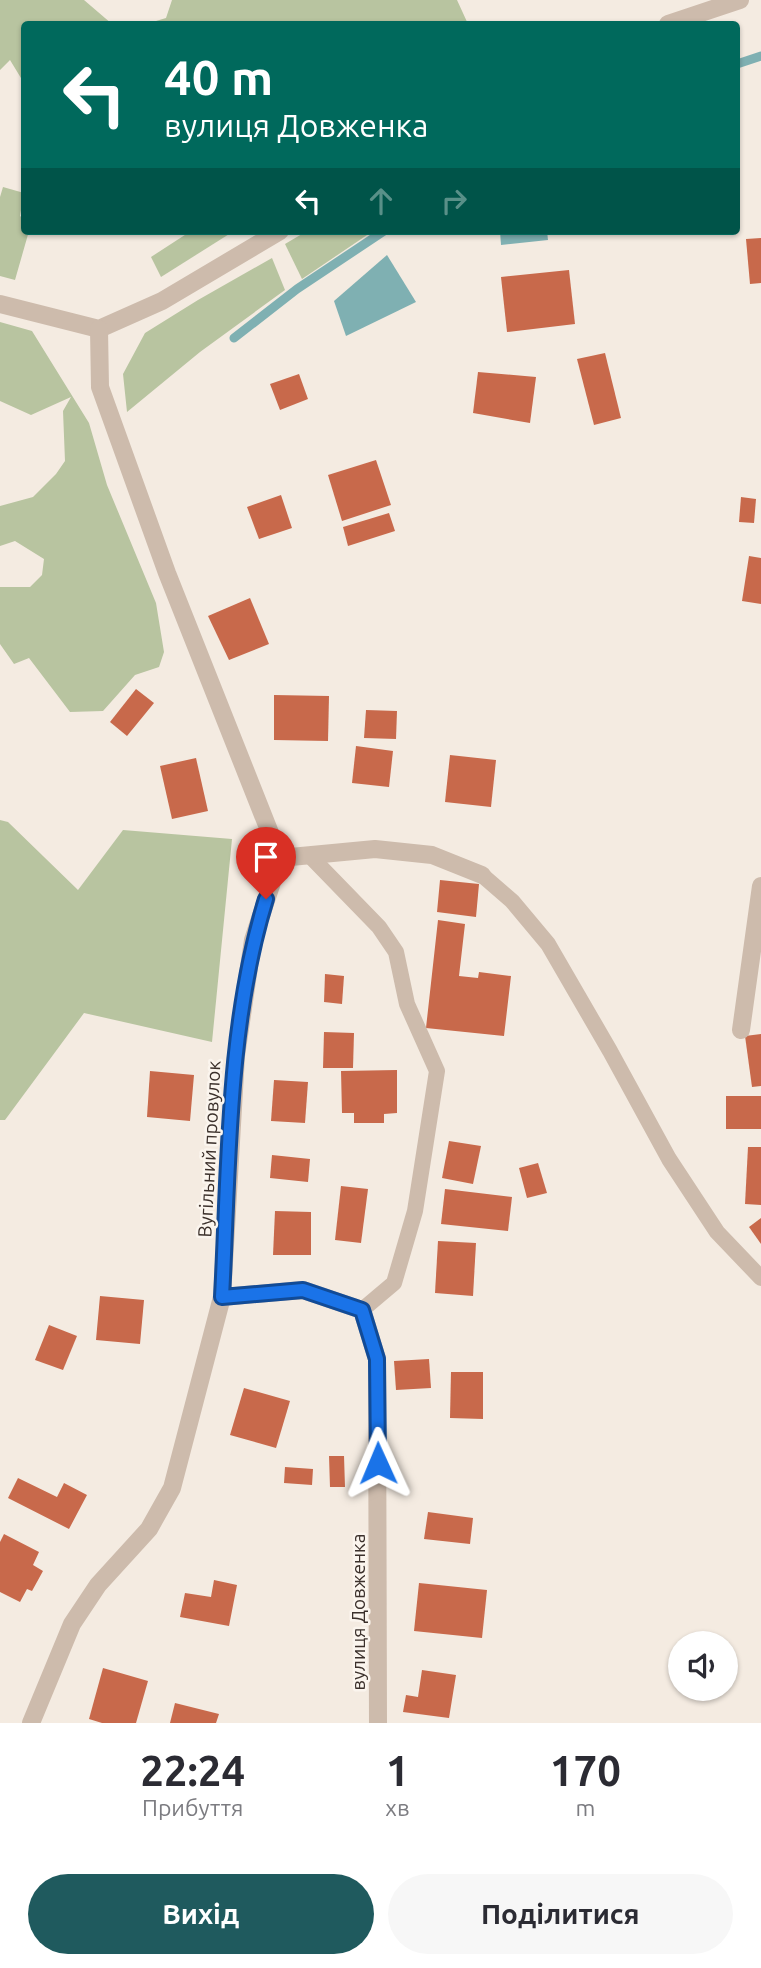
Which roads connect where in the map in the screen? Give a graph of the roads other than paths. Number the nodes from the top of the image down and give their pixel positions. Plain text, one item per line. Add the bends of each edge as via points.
1 (740, 0) edge
2 (677, 21) edge
3 (273, 235) edge
4 (0, 304) edge
5 (99, 329) junction
6 (311, 857) junction
7 (280, 858) junction
8 (482, 875) joint
9 (761, 886) edge
10 (741, 1030) dead end
11 (761, 1278) edge
12 (222, 1297) junction
13 (362, 1310) junction
14 (31, 1723) edge
15 (378, 1723) edge

1 - 2 street
3 - 5 street via 162,301
4 - 5 street
5 - 7 street via 100,387 177,599
6 - 7 street
6 - 8 street via 375,849 432,855
6 - 13 lane via 379,927 396,952 407,1004 437,1071 415,1211 394,1283
7 - 12 street, Вугільний провулок via 253,940 236,1056
8 - 11 lane via 512,901 548,944 669,1159 716,1232
9 - 10 street
12 - 13 street via 303,1290
12 - 14 street, Вугільний провулок via 172,1488 149,1529 98,1585 72,1624
13 - 15 street, вулиця Довженка via 377,1359

